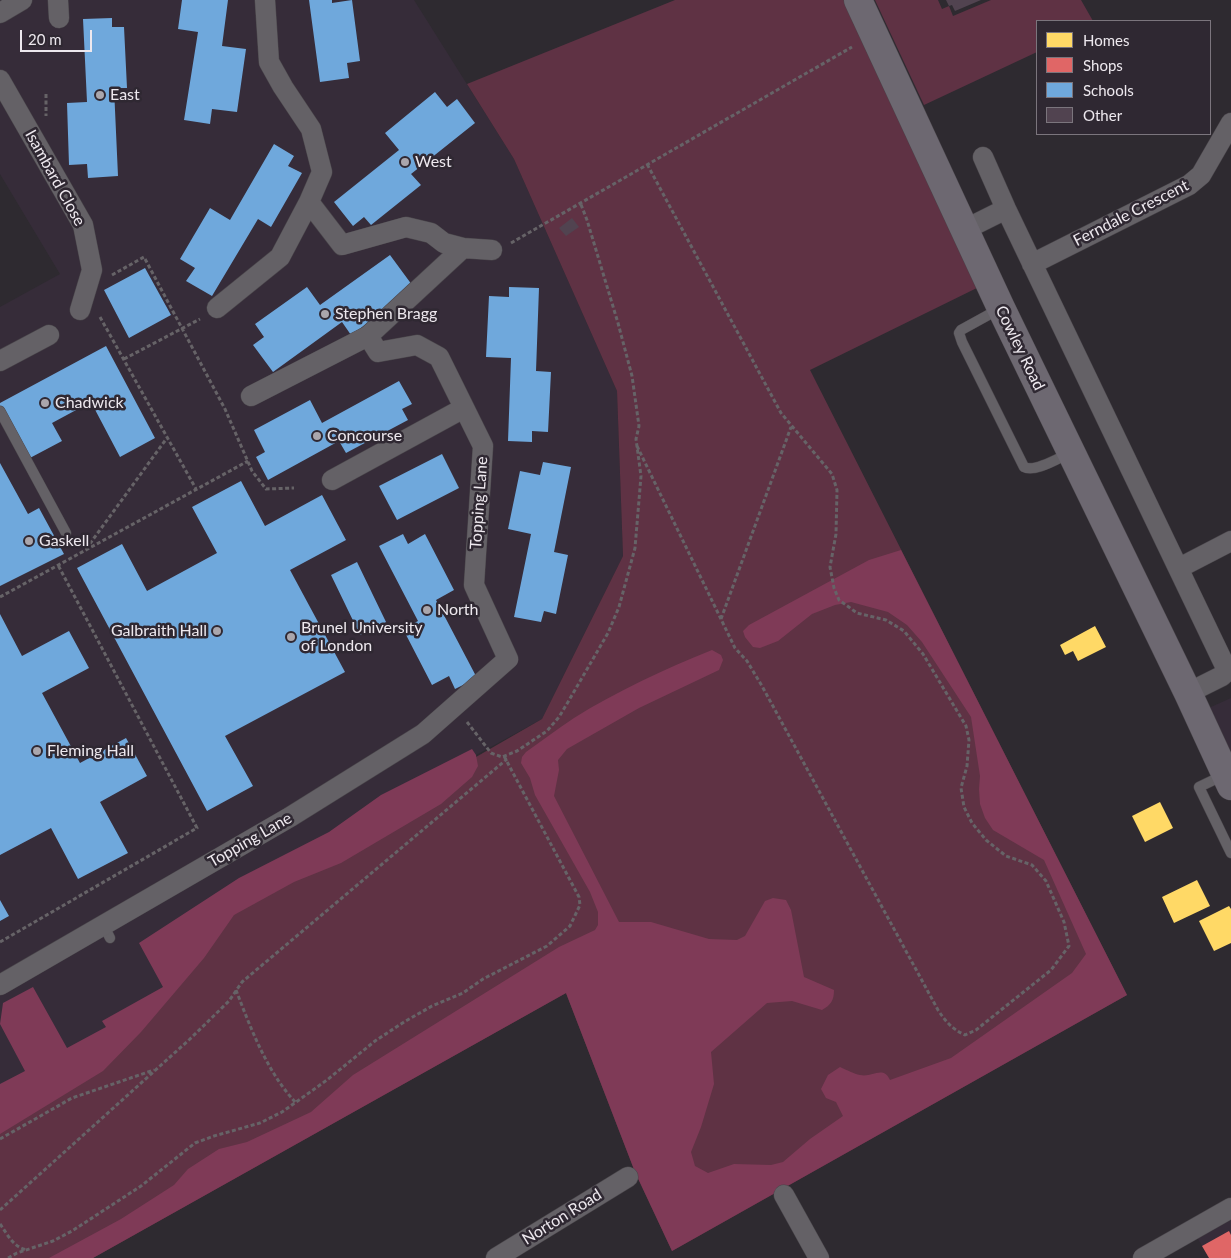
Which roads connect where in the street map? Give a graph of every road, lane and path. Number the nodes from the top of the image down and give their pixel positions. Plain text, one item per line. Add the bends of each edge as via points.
1 (22, 0) edge
2 (265, 0) edge
3 (858, 0) edge
4 (0, 13) edge
5 (874, 35) junction
6 (0, 80) edge
7 (1231, 122) edge
8 (983, 157) dead end
9 (647, 164) junction
10 (309, 202) junction
11 (580, 202) junction
12 (1006, 209) junction
13 (964, 230) junction
14 (463, 248) junction
15 (492, 250) joint
16 (1032, 264) junction
17 (110, 276) dead end
18 (1001, 308) junction
19 (88, 309) joint
20 (210, 312) joint
21 (183, 329) junction
22 (49, 335) dead end
23 (368, 336) junction
24 (124, 359) junction
25 (0, 361) edge
26 (252, 396) dead end
27 (464, 408) junction
28 (0, 411) edge
29 (791, 427) junction
30 (167, 438) junction
31 (637, 446) junction
32 (1070, 453) junction
33 (248, 461) junction
34 (332, 480) dead end
35 (294, 488) dead end
36 (196, 489) junction
37 (66, 533) dead end
38 (1231, 541) edge
39 (86, 550) junction
40 (58, 565) junction
41 (1179, 568) junction
42 (0, 597) edge
43 (721, 620) junction
44 (1188, 693) junction
45 (455, 706) junction
46 (506, 758) junction
47 (1228, 780) edge
48 (1231, 853) edge
49 (0, 942) edge
50 (0, 985) edge
51 (236, 990) junction
52 (157, 1069) junction
53 (296, 1103) junction
54 (0, 1139) edge
55 (628, 1177) dead end
56 (784, 1195) dead end
57 (1231, 1208) edge
58 (0, 1210) edge
59 (0, 1224) edge
60 (28, 1250) junction
61 (8, 1258) edge
62 (496, 1258) edge
63 (819, 1258) edge
64 (1143, 1258) edge

1 - 4 street
2 - 10 street via 269,62 311,129 322,172
3 - 5 main road, Cowley Road
5 - 9 path
5 - 13 main road, Cowley Road
6 - 19 street, Isambard Close via 83,225 92,270
7 - 16 street, Ferndale Crescent via 1201,175 1189,184
8 - 12 street
9 - 11 path
9 - 29 path
10 - 14 street via 342,245 406,227 431,233 444,243
10 - 20 street via 280,257
11 - 15 path via 506,246
11 - 31 path via 632,376 639,426
12 - 13 street
12 - 16 street
13 - 18 main road, Cowley Road
14 - 15 street
14 - 23 street
16 - 41 street
17 - 21 path via 144,257
18 - 32 main road, Cowley Road
18 - 32 lane via 961,330 962,342 1024,467 1036,469
19 - 24 path
20 - 21 path
21 - 24 path
21 - 33 path
22 - 25 street
23 - 26 street
23 - 27 street, Topping Lane via 378,352 417,345 440,357
24 - 30 path
27 - 34 street
27 - 45 street, Topping Lane via 483,446 474,585 508,659
28 - 37 lane
29 - 43 path
29 - 43 path via 828,469 835,482 836,534 830,567 839,600 857,613 886,620 904,631 923,654 966,726 968,766 962,788 964,807 972,824 1006,856 1032,865 1046,881 1064,922 1069,946 1051,970 976,1030 965,1035 957,1031 948,1025 938,1010 762,686 735,648
30 - 36 path
30 - 39 path
31 - 43 path
31 - 46 path via 641,476 635,548 620,607 559,717 547,731
32 - 44 main road, Cowley Road
33 - 35 path via 266,489
33 - 36 path
36 - 39 path
38 - 41 street
39 - 40 path
40 - 42 path
40 - 49 path via 197,828
41 - 44 street via 1226,668 1222,676
44 - 47 main road, Cowley Road
45 - 46 path via 491,753
45 - 50 street, Topping Lane via 423,734 106,931 56,960
46 - 51 path
46 - 53 path via 579,897 580,905 570,926 547,946 404,1022
47 - 48 lane via 1199,787
51 - 52 path
51 - 53 path via 273,1074
52 - 54 path via 72,1098
52 - 58 path
53 - 60 path via 260,1123 195,1143 141,1186 72,1232
55 - 62 street, Norton Road
56 - 63 street
57 - 64 street
59 - 60 path via 13,1242
60 - 61 path

